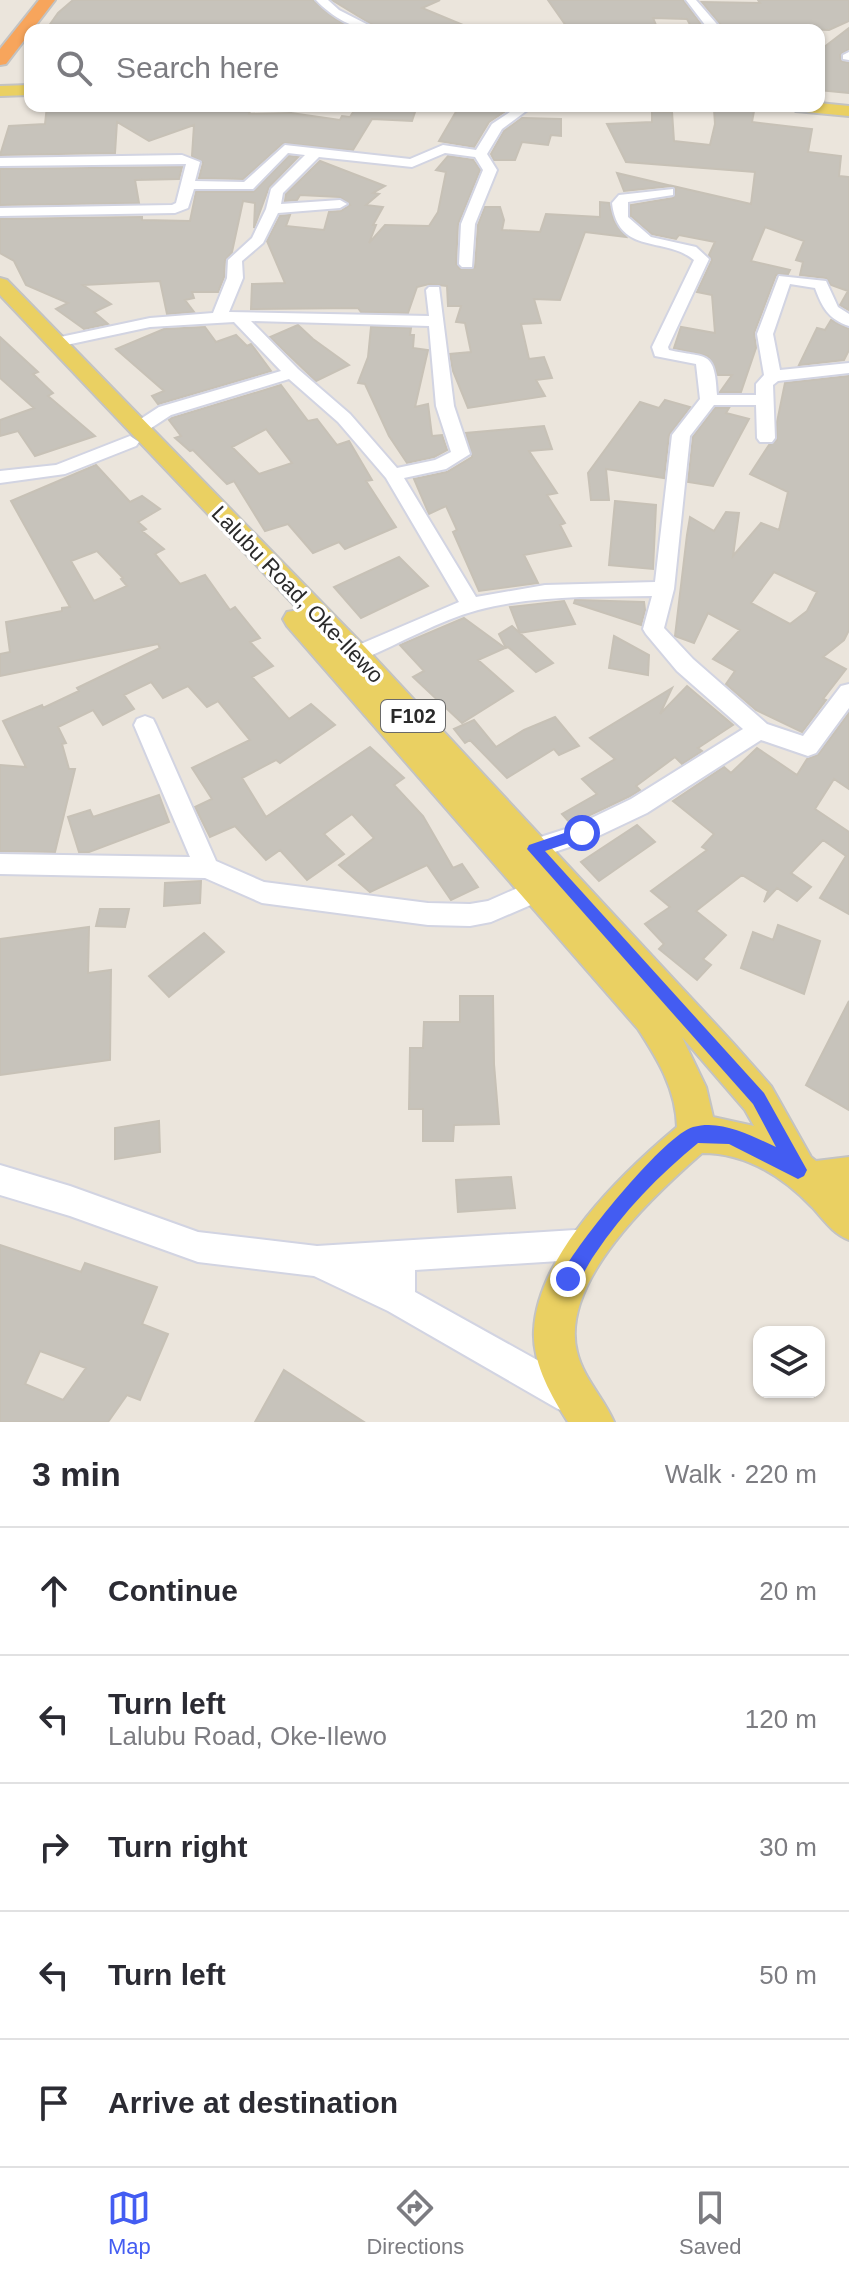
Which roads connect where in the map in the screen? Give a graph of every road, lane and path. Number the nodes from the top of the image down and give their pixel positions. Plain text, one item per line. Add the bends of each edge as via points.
1 (35, 0) edge
2 (47, 0) edge
3 (59, 0) edge
4 (321, 0) edge
5 (691, 0) edge
6 (27, 17) edge
7 (360, 24) edge
8 (710, 24) edge
9 (0, 44) edge
10 (0, 60) edge
11 (0, 73) edge
12 (24, 75) edge
13 (24, 90) edge
14 (0, 91) edge
15 (825, 105) edge
16 (825, 108) edge
17 (849, 110) edge
18 (518, 112) edge
19 (316, 152) junction
20 (480, 154) junction
21 (0, 162) edge
22 (188, 185) junction
23 (668, 192) dead end
24 (340, 204) dead end
25 (273, 209) junction
26 (0, 212) edge
27 (467, 264) dead end
28 (0, 284) edge
29 (434, 290) dead end
30 (0, 303) edge
31 (219, 318) junction
32 (239, 318) junction
33 (435, 321) junction
34 (849, 321) edge
35 (57, 342) junction
36 (849, 368) edge
37 (292, 373) junction
38 (773, 376) junction
39 (709, 400) junction
40 (764, 400) junction
41 (134, 435) junction
42 (766, 438) dead end
43 (393, 475) junction
44 (0, 477) edge
45 (664, 589) junction
46 (471, 605) junction
47 (356, 654) junction
48 (849, 692) edge
49 (145, 725) dead end
50 (759, 730) junction
51 (534, 849) junction
52 (0, 864) edge
53 (207, 868) junction
54 (538, 890) junction
55 (695, 1135) junction
56 (805, 1175) junction
57 (849, 1176) edge
58 (0, 1180) edge
59 (849, 1221) edge
60 (591, 1244) junction
61 (400, 1257) junction
62 (317, 1261) junction
63 (399, 1300) junction
64 (586, 1412) edge

1 - 6 highway
2 - 6 highway
3 - 6 highway
4 - 7 street
5 - 8 street
6 - 9 highway
6 - 10 highway
6 - 11 highway
11 - 12 main road
13 - 14 main road
15 - 17 main road
16 - 17 main road
18 - 20 street via 497,127
19 - 20 street via 412,163 443,149
19 - 22 street via 285,149 248,186
19 - 25 street via 276,192
20 - 27 street via 490,170 468,224
21 - 22 street via 182,159 193,162
22 - 26 street via 183,205 175,209
23 - 39 street via 624,198 619,203 621,219 646,240 702,259 660,347 667,355 703,361
24 - 25 street
25 - 31 street via 258,240 235,260 235,278
28 - 35 main road, Lalubu Road, Oke-Ilewo / F102
29 - 33 street
30 - 41 main road, Lalubu Road, Oke-Ilewo / F102
31 - 32 street
31 - 35 street via 134,322
32 - 33 street
32 - 37 street
33 - 43 street via 445,406 461,454 440,465
34 - 38 street via 831,310 821,284 784,279 765,334
35 - 41 main road, Lalubu Road, Oke-Ilewo / F102
36 - 38 street
37 - 41 street via 165,411
37 - 43 street via 344,418
38 - 40 street via 764,384
39 - 40 street
39 - 45 street via 681,435
40 - 42 street
41 - 44 street via 59,470
41 - 47 main road, Lalubu Road, Oke-Ilewo / F102
41 - 54 main road, Lalubu Road, Oke-Ilewo / F102
43 - 46 street
45 - 46 street via 579,590
45 - 50 street via 653,629
46 - 47 street
47 - 51 main road, Lalubu Road, Oke-Ilewo / F102
48 - 50 street via 808,747
49 - 53 street
50 - 51 street via 639,806
51 - 56 main road, Lalubu Road, Oke-Ilewo / F102 via 758,1098
52 - 53 street
53 - 54 street via 262,892 428,914 491,911
54 - 55 main road, Lalubu Road, Oke-Ilewo / F102 via 642,1007 669,1046 696,1107
55 - 56 main road, F102 via 730,1136
55 - 60 main road via 651,1171
56 - 57 main road
56 - 59 main road, F102
58 - 62 street via 198,1247
60 - 61 street
60 - 64 main road via 568,1279 553,1329 560,1364
61 - 62 street
61 - 63 street
62 - 63 street
63 - 64 street

